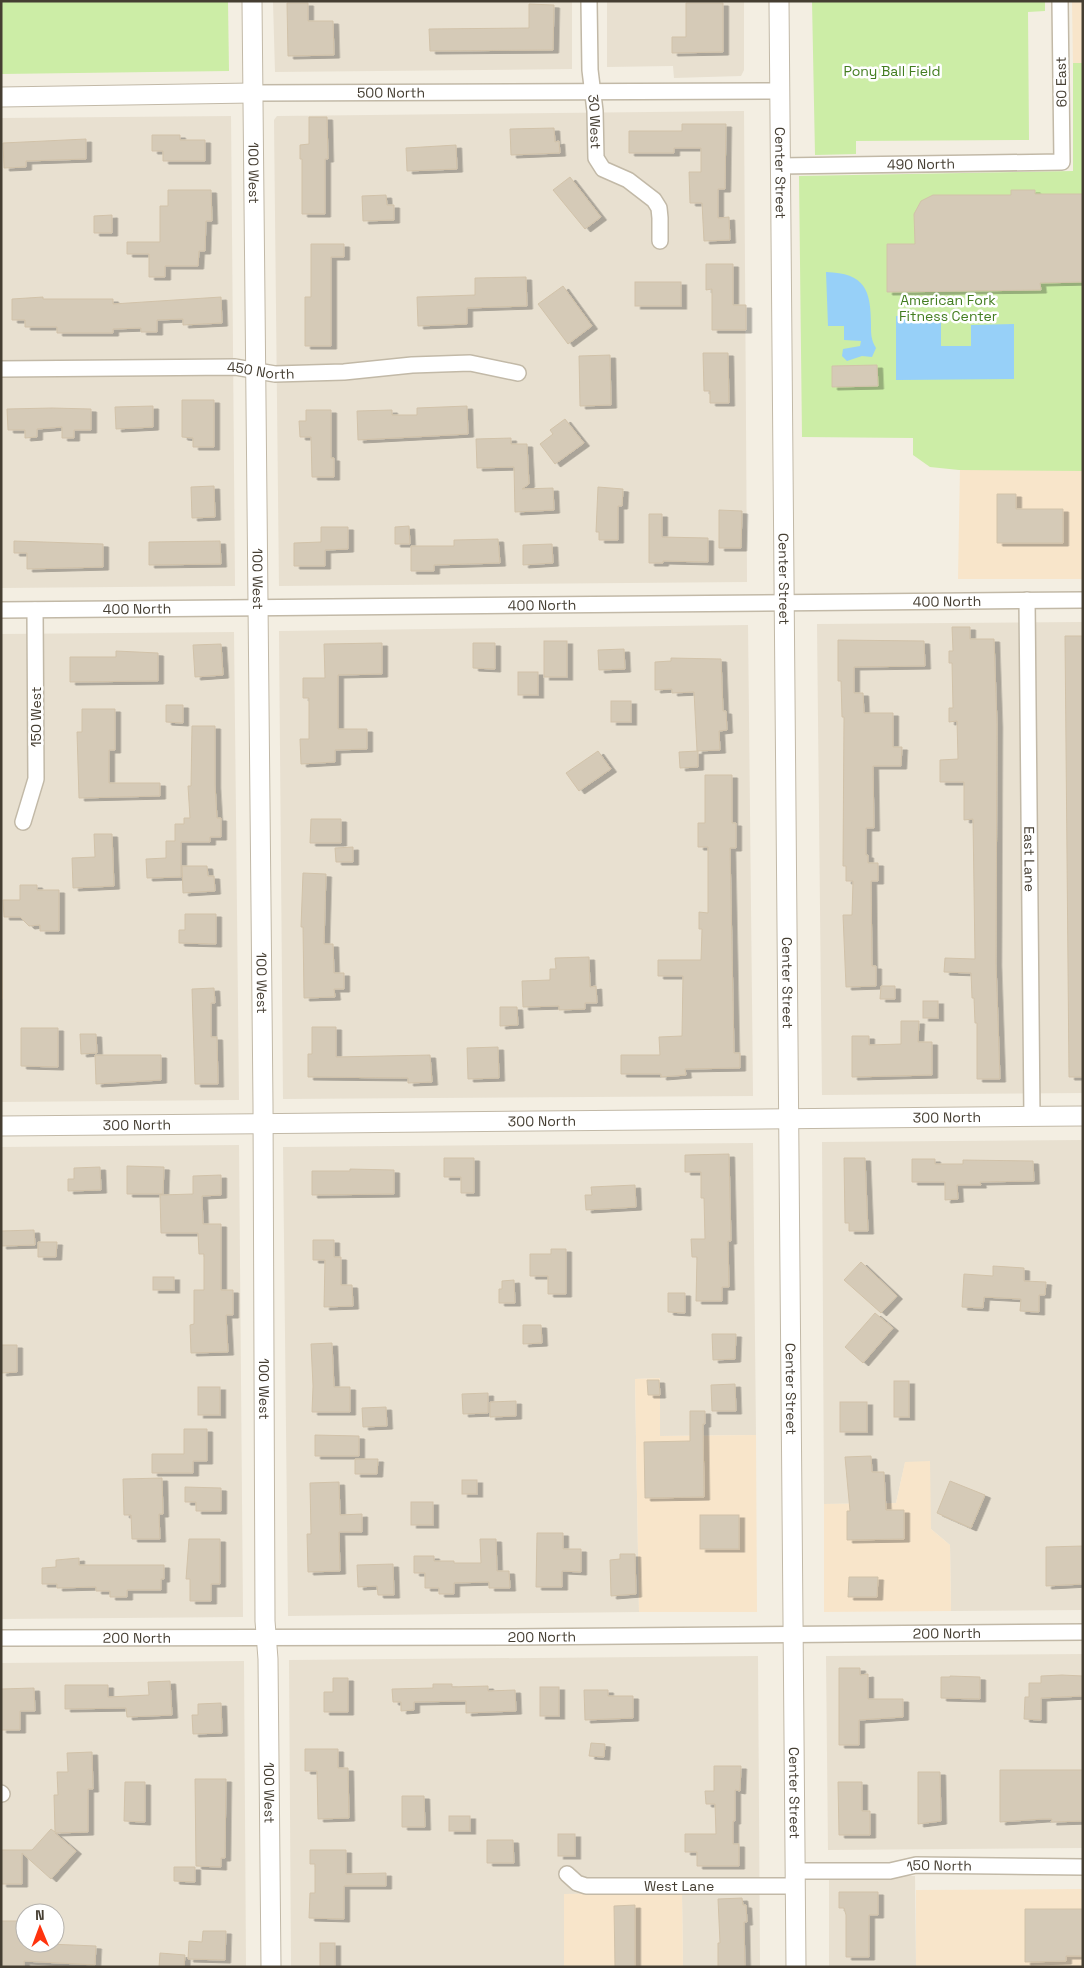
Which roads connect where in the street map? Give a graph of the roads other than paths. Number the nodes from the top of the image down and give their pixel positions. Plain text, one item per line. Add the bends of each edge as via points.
1 (252, 1) edge
2 (589, 1) edge
3 (779, 1) edge
4 (1060, 1) edge
5 (593, 90) junction
6 (780, 91) junction
7 (252, 93) junction
8 (1, 96) edge
9 (1062, 162) joint
10 (780, 166) junction
11 (660, 240) dead end
12 (1, 369) edge
13 (254, 371) junction
14 (518, 372) dead end
15 (1027, 600) junction
16 (1083, 600) edge
17 (783, 603) junction
18 (256, 607) junction
19 (1, 610) edge
20 (35, 610) junction
21 (23, 822) dead end
22 (1083, 1116) edge
23 (1032, 1117) junction
24 (788, 1120) junction
25 (263, 1125) junction
26 (1, 1126) edge
27 (1083, 1632) edge
28 (793, 1633) junction
29 (266, 1637) junction
30 (1, 1638) edge
31 (1083, 1867) edge
32 (567, 1874) dead end
33 (795, 1879) junction
34 (271, 1967) edge
35 (796, 1967) edge

1 - 7 street, 100 West
2 - 5 street, 30 West
3 - 6 street, Center Street
4 - 9 street, 60 East
5 - 6 street, 500 North
5 - 7 street, 500 North
5 - 11 street, 30 West via 596,158 608,172 636,186 654,200 660,218
6 - 10 street, Center Street
7 - 8 street, 500 North
7 - 13 street, 100 West
9 - 10 street, 490 North
10 - 17 street, Center Street
12 - 13 street, 450 North via 235,367
13 - 14 street, 450 North via 325,373 470,363
13 - 18 street, 100 West
15 - 16 street, 400 North
15 - 17 street, 400 North
15 - 23 street, East Lane
17 - 18 street, 400 North
17 - 24 street, Center Street
18 - 20 street, 400 North
18 - 25 street, 100 West
19 - 20 street, 400 North
20 - 21 street, 150 West via 36,779
22 - 23 street, 300 North
23 - 24 street, 300 North
24 - 25 street, 300 North
24 - 28 street, Center Street
25 - 26 street, 300 North
25 - 29 street, 100 West
27 - 28 street, 200 North
28 - 29 street, 200 North
28 - 33 street, Center Street
29 - 30 street, 200 North
29 - 34 street, 100 West
31 - 33 street, 150 North via 916,1865 890,1871
32 - 33 street, West Lane via 586,1886
33 - 35 street, Center Street

